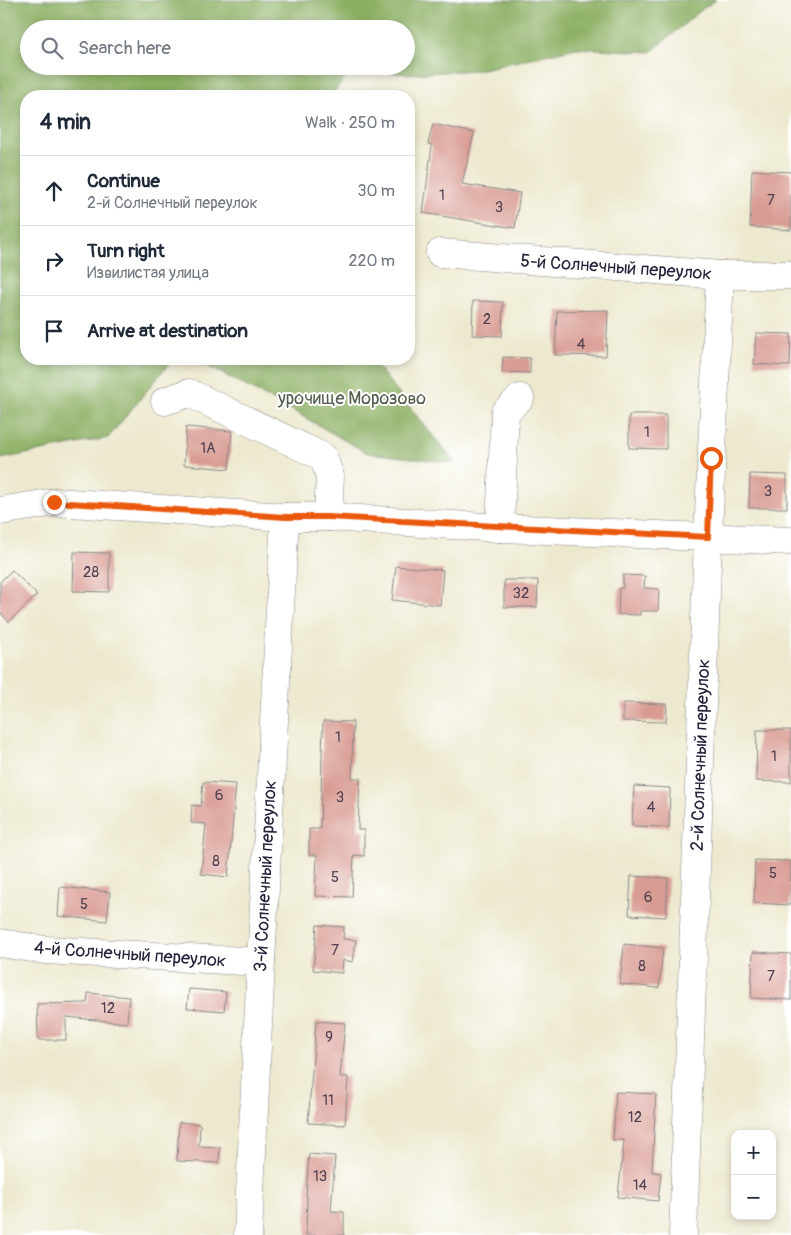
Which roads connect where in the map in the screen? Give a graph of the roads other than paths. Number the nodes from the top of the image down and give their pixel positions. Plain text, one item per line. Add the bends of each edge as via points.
1 (440, 253) dead end
2 (720, 274) junction
3 (791, 275) edge
4 (520, 398) dead end
5 (165, 401) dead end
6 (0, 511) edge
7 (285, 517) junction
8 (328, 517) junction
9 (500, 528) junction
10 (708, 537) junction
11 (791, 541) edge
12 (0, 943) edge
13 (261, 962) junction
14 (248, 1235) edge
15 (683, 1235) edge

1 - 2 street, 5-й Солнечный переулок
2 - 3 street, 5-й Солнечный переулок
2 - 10 street, 2-й Солнечный переулок
4 - 9 street via 505,412
5 - 8 street via 189,393 323,457 330,476
6 - 7 street via 54,502
7 - 8 street
7 - 13 street, 3-й Солнечный переулок
8 - 9 street
9 - 10 street
10 - 11 street
10 - 15 street, 2-й Солнечный переулок
12 - 13 street, 4-й Солнечный переулок via 44,950
13 - 14 street, 3-й Солнечный переулок

